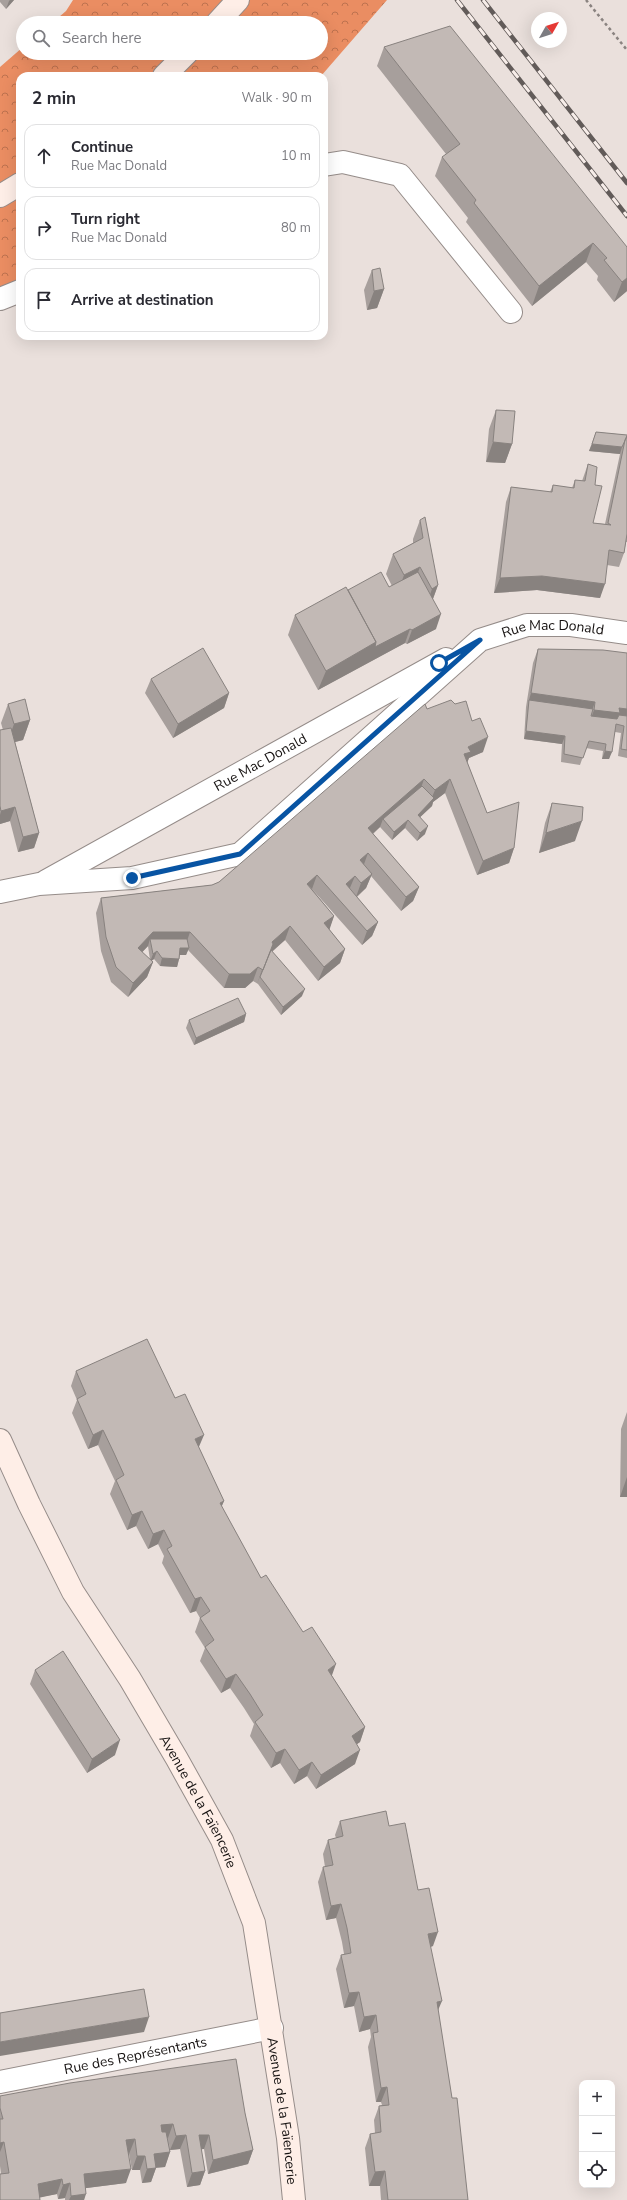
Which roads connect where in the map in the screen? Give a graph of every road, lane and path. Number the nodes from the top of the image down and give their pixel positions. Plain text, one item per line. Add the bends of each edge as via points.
1 (238, 0) edge
2 (586, 0) edge
3 (223, 16) edge
4 (627, 50) edge
5 (180, 60) edge
6 (168, 72) edge
7 (328, 164) edge
8 (16, 186) edge
9 (0, 196) edge
10 (16, 293) edge
11 (0, 299) edge
12 (512, 312) dead end
13 (627, 632) edge
14 (480, 640) junction
15 (39, 884) junction
16 (0, 892) edge
17 (0, 1440) edge
18 (272, 2028) junction
19 (0, 2082) edge
20 (294, 2200) edge

1 - 3 street
2 - 4 path
5 - 6 street
7 - 12 street via 343,162 400,175
8 - 9 street
10 - 11 street
13 - 14 street, Rue Mac Donald via 571,625 527,625
14 - 15 street, Rue Mac Donald
14 - 15 street, Rue Mac Donald via 240,854 132,878
15 - 16 street, Rue Mac Donald
17 - 18 street, Avenue de la Faïencerie via 73,1592 154,1719 222,1840 254,1923
18 - 19 street, Rue des Représentants
18 - 20 street, Avenue de la Faïencerie

